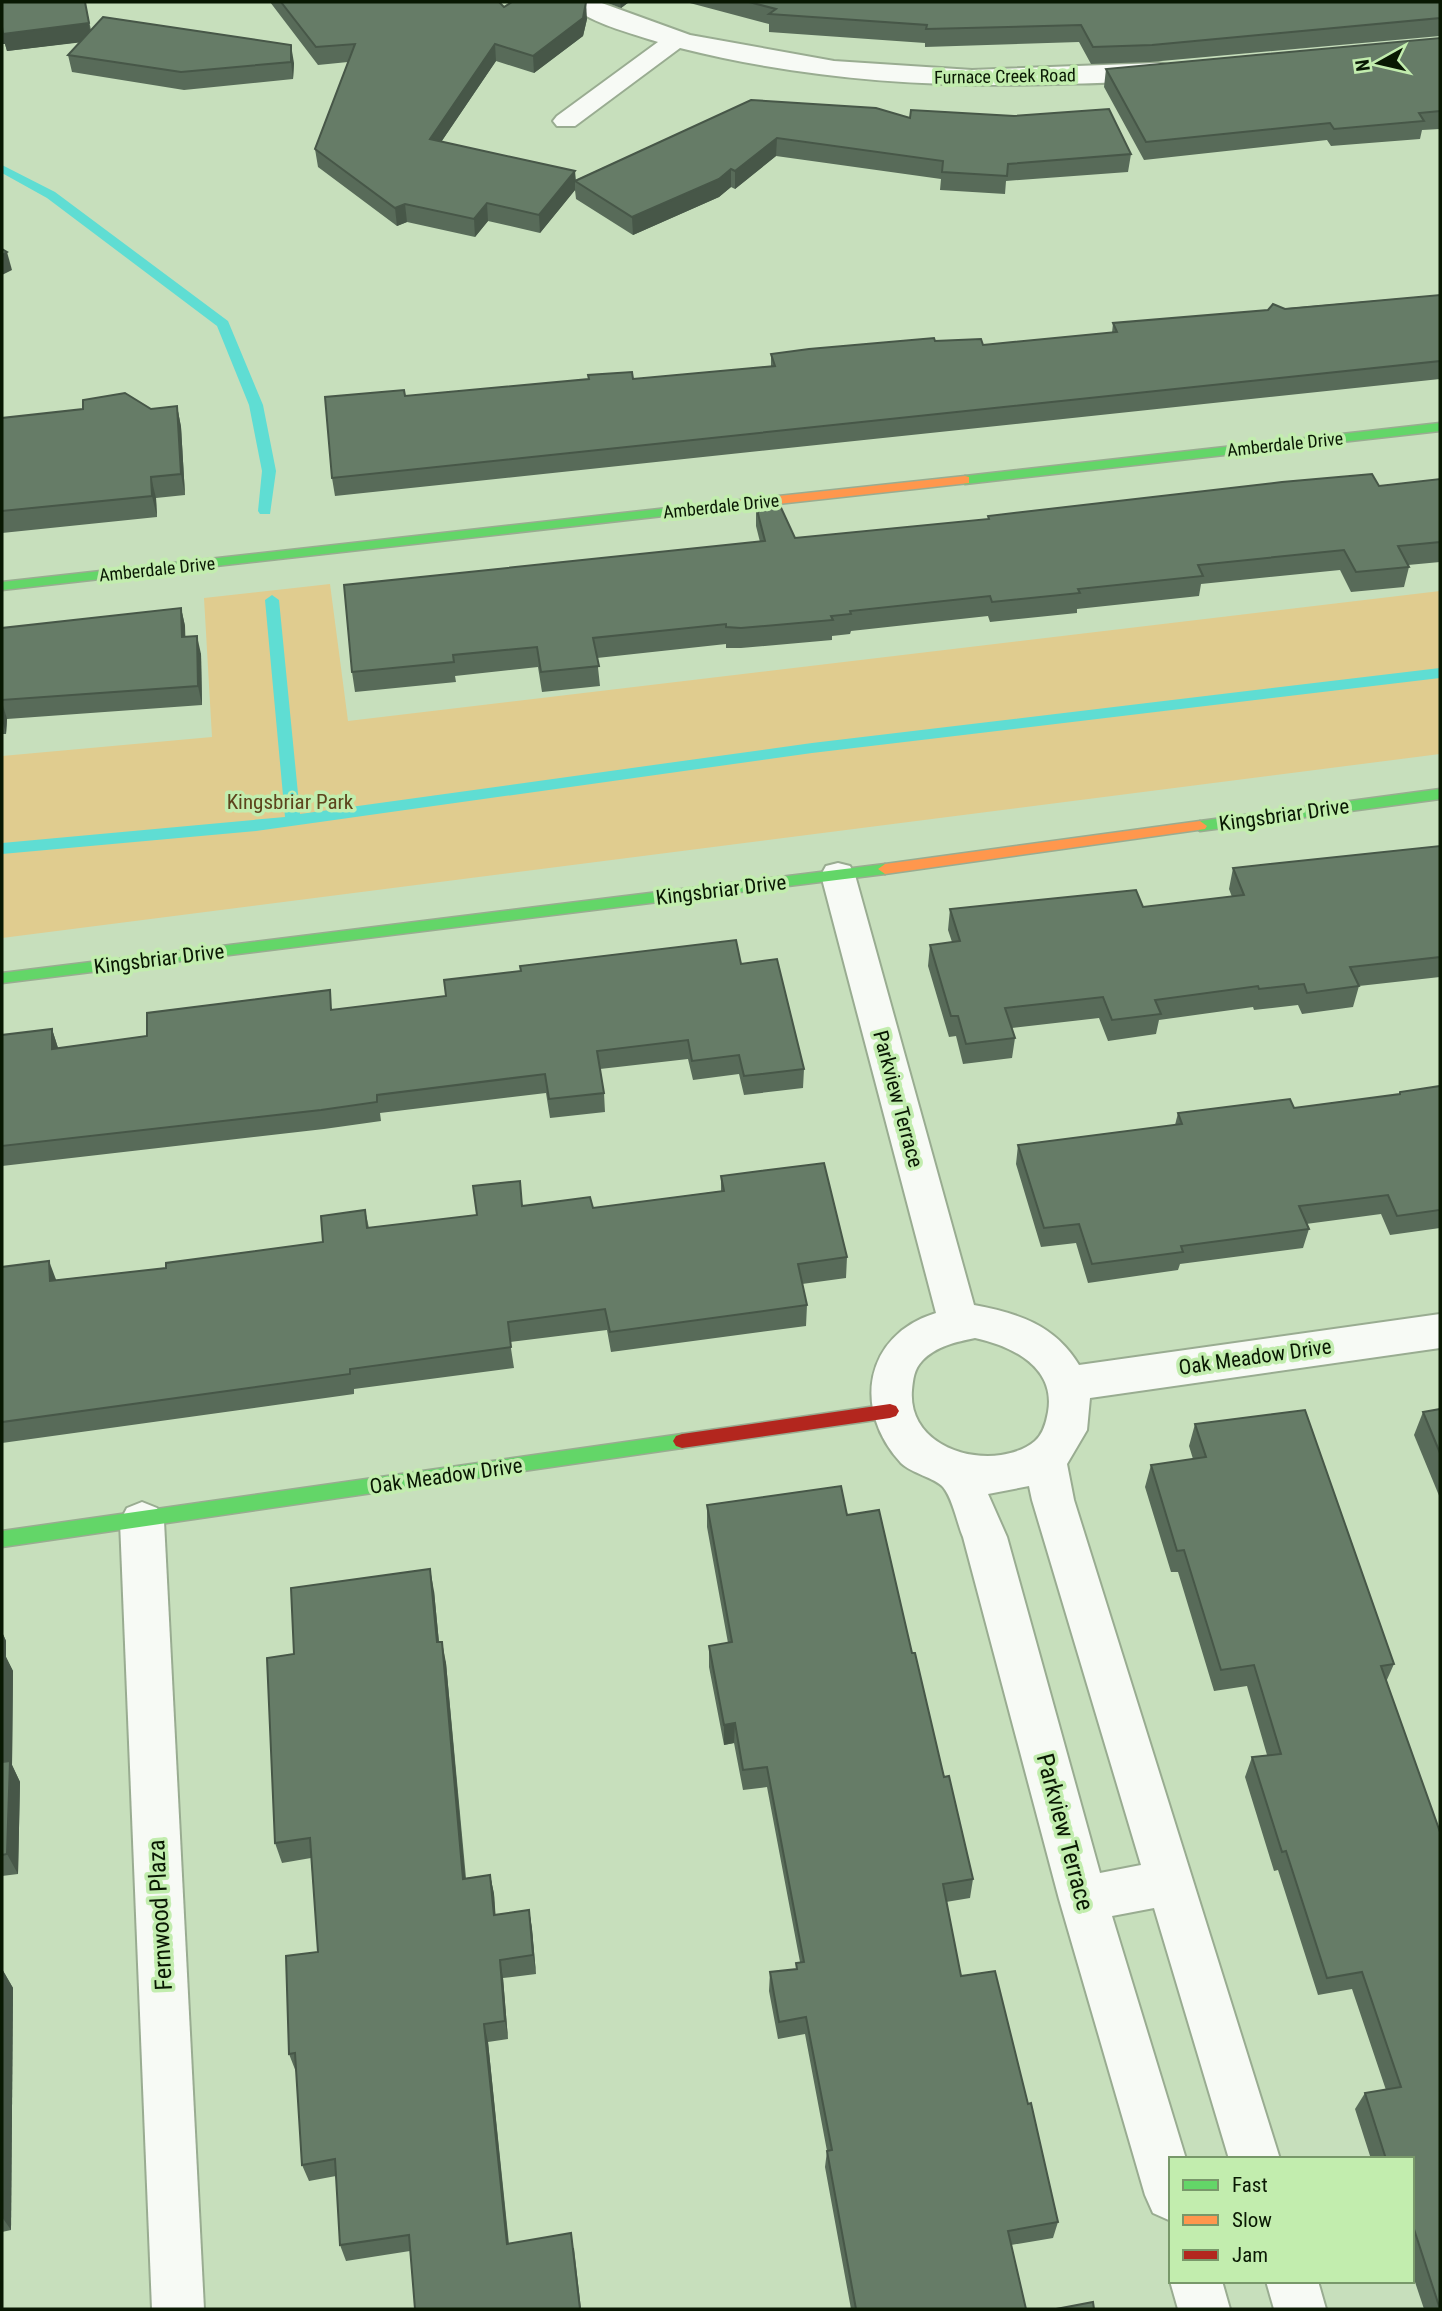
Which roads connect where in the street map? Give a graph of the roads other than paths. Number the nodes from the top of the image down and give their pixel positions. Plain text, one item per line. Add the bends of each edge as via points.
1 (580, 2) edge
2 (674, 41) junction
3 (1177, 68) edge
4 (566, 121) dead end
5 (1440, 427) edge
6 (2, 586) edge
7 (1440, 794) edge
8 (838, 875) junction
9 (2, 978) edge
10 (959, 1322) junction
11 (1440, 1331) edge
12 (1069, 1384) junction
13 (890, 1411) junction
14 (1044, 1457) junction
15 (957, 1470) junction
16 (142, 1521) junction
17 (2, 1539) edge
18 (1171, 1882) junction
19 (1083, 1899) junction
20 (1254, 2157) edge
21 (1169, 2188) edge
22 (1197, 2283) edge
23 (1293, 2283) edge
24 (178, 2309) edge
25 (1205, 2309) edge
26 (1300, 2309) edge

1 - 2 street, Furnace Creek Road
2 - 3 street, Furnace Creek Road via 850,72 975,80
2 - 4 street
5 - 6 street, Amberdale Drive
7 - 8 street, Kingsbriar Drive
8 - 9 street, Kingsbriar Drive
8 - 10 street, Parkview Terrace
10 - 12 street via 992,1322 1026,1334 1052,1355
10 - 13 street via 925,1334 902,1354 889,1381
11 - 12 street, Oak Meadow Drive
12 - 14 street via 1072,1412 1068,1426
13 - 15 street via 918,1452
13 - 16 street, Oak Meadow Drive
14 - 15 street via 1021,1470 985,1476
14 - 18 street via 1053,1500
15 - 19 street, Parkview Terrace via 985,1537
16 - 17 street, Oak Meadow Drive
16 - 24 street, Fernwood Plaza
18 - 19 street
18 - 20 street
19 - 21 street, Parkview Terrace
22 - 25 street
23 - 26 street

